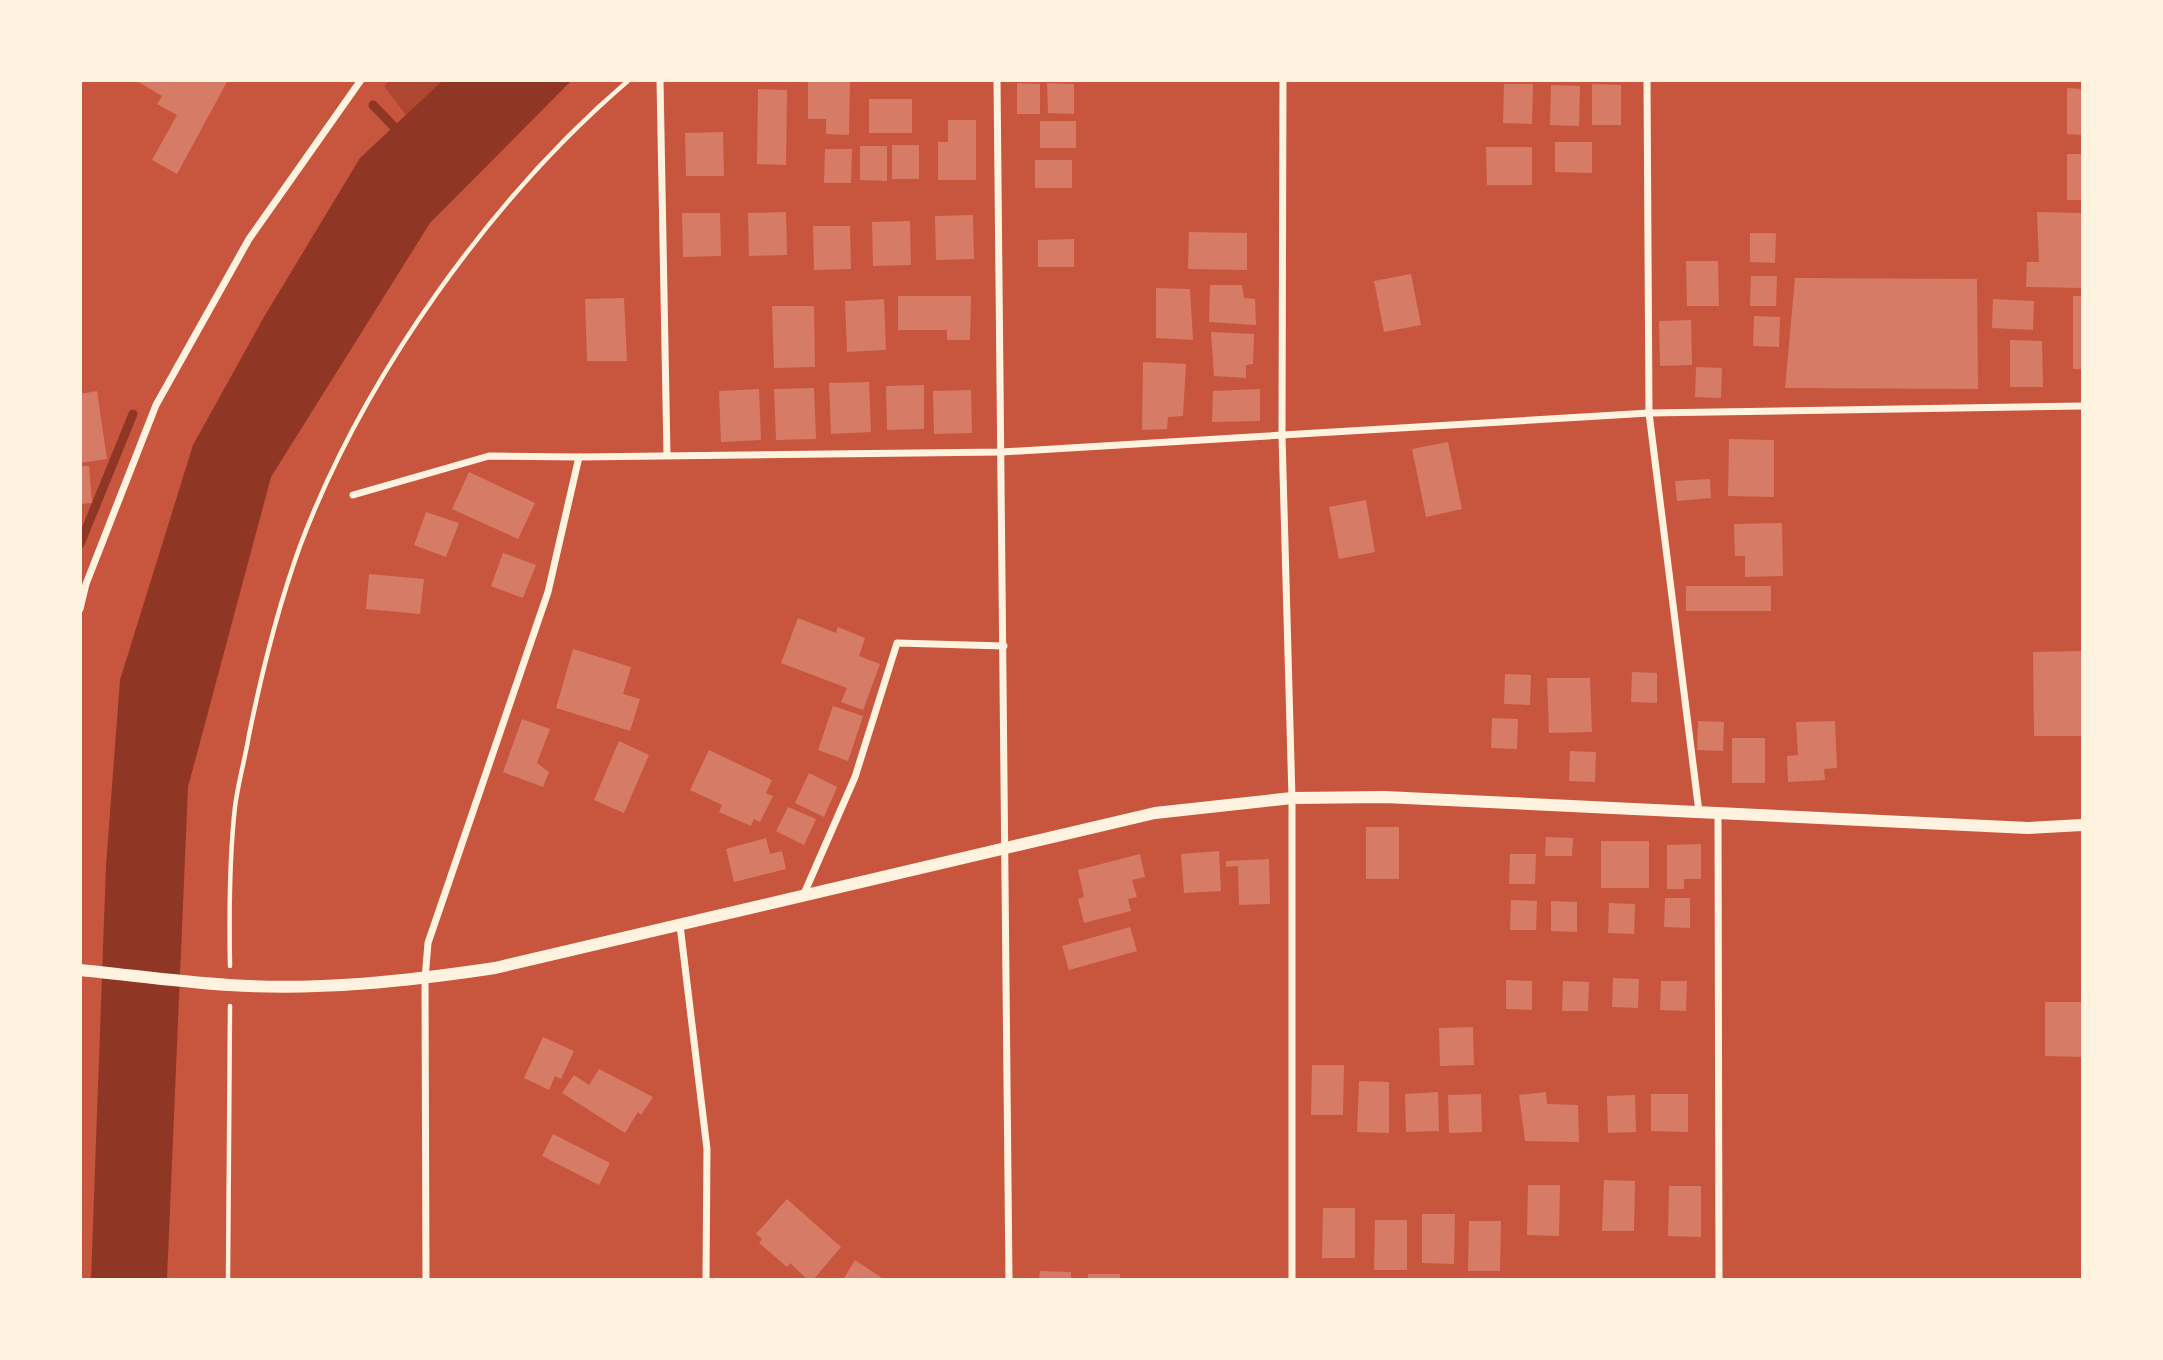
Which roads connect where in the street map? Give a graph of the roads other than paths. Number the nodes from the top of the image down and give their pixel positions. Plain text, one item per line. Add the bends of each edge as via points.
1 (361, 80) edge
2 (660, 80) edge
3 (997, 80) edge
4 (1283, 80) edge
5 (1647, 80) edge
6 (2082, 406) edge
7 (1649, 413) junction
8 (1282, 436) junction
9 (1002, 452) junction
10 (667, 455) junction
11 (579, 457) junction
12 (353, 495) dead end
13 (80, 609) edge
14 (1003, 646) junction
15 (1292, 798) junction
16 (1699, 813) junction
17 (1717, 814) junction
18 (2082, 825) edge
19 (1005, 848) junction
20 (803, 895) junction
21 (680, 925) junction
22 (80, 970) edge
23 (425, 979) junction
24 (426, 1279) edge
25 (706, 1279) edge
26 (1009, 1279) edge
27 (1292, 1279) edge
28 (1719, 1279) edge

1 - 13 street via 248,239 156,405
2 - 10 street
3 - 9 street
4 - 8 street
5 - 7 street
6 - 7 street
7 - 8 street
7 - 16 street
8 - 9 street
8 - 15 street
9 - 10 street
9 - 14 street
10 - 11 street
11 - 12 street via 489,456
11 - 23 street via 548,592 428,943
14 - 19 street
14 - 20 street via 897,643 855,777
15 - 16 street via 1385,797
15 - 19 street via 1155,813
15 - 27 street
16 - 17 street
17 - 18 street via 2028,828
17 - 28 street
19 - 20 street
19 - 26 street
20 - 21 street
21 - 23 street via 495,968
21 - 25 street via 707,1149
22 - 23 street via 231,986
23 - 24 street

